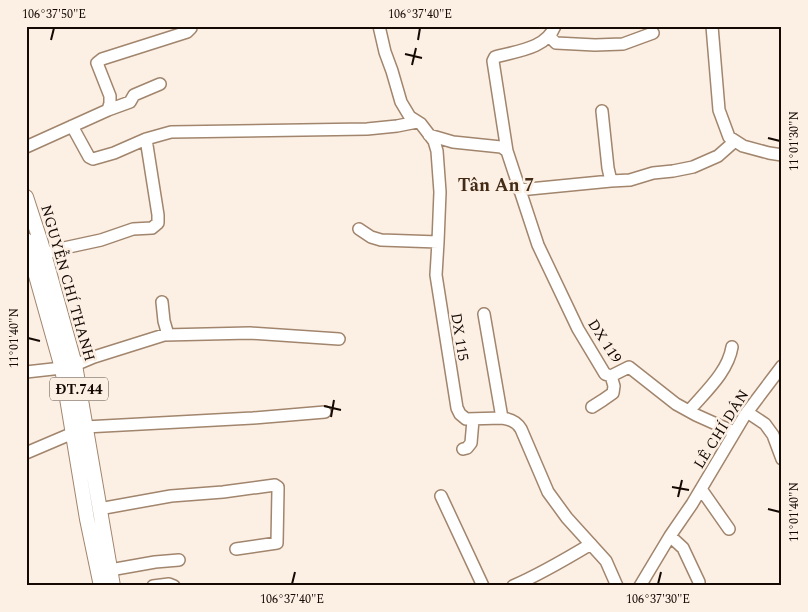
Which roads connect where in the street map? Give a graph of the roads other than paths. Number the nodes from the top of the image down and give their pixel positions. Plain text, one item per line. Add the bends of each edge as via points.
1 (191, 26) edge
2 (379, 26) edge
3 (712, 26) edge
4 (552, 31) edge
5 (653, 34) dead end
6 (160, 84) dead end
7 (108, 110) junction
8 (602, 111) dead end
9 (417, 122) junction
10 (72, 126) junction
11 (429, 135) junction
12 (146, 139) junction
13 (735, 141) junction
14 (26, 147) edge
15 (507, 151) junction
16 (782, 155) edge
17 (611, 181) junction
18 (519, 190) junction
19 (26, 197) edge
20 (359, 229) dead end
21 (26, 240) edge
22 (438, 242) junction
23 (44, 254) junction
24 (162, 302) dead end
25 (484, 314) dead end
26 (168, 335) junction
27 (339, 339) dead end
28 (732, 347) dead end
29 (68, 366) junction
30 (782, 366) edge
31 (26, 372) edge
32 (611, 376) junction
33 (592, 407) dead end
34 (689, 411) junction
35 (325, 412) dead end
36 (747, 412) junction
37 (502, 418) junction
38 (473, 420) junction
39 (79, 430) junction
40 (734, 432) junction
41 (463, 449) dead end
42 (26, 453) edge
43 (782, 459) edge
44 (701, 488) junction
45 (441, 496) dead end
46 (99, 509) junction
47 (729, 529) dead end
48 (670, 536) junction
49 (591, 544) junction
50 (236, 549) dead end
51 (179, 560) dead end
52 (110, 570) junction
53 (699, 582) dead end
54 (100, 586) edge
55 (113, 586) edge
56 (153, 586) edge
57 (174, 586) edge
58 (483, 586) edge
59 (513, 586) edge
60 (617, 586) edge
61 (640, 586) edge

1 - 7 street via 186,32 96,63 110,96
2 - 9 street, DX 115 via 401,102 410,118
3 - 13 street via 719,110 729,137
4 - 5 street via 556,43 595,45 623,44
4 - 15 street, DX 119 via 546,40 495,57 493,61
6 - 7 street via 134,95 130,102
7 - 10 street
8 - 17 street
9 - 11 street, DX 115
9 - 12 street via 367,129 178,131
10 - 12 street via 91,159
10 - 14 street
11 - 15 street via 453,142 501,147
11 - 22 street, DX 115 via 437,151 440,192
12 - 23 street via 158,223 152,228 133,229
13 - 16 street via 743,146
13 - 17 street via 718,156 693,167
15 - 18 street, DX 119
17 - 18 street
18 - 32 street, DX 119 via 538,245 578,329 605,374
19 - 23 main road, NGUYỄN CHÍ THANH / ĐT.744
20 - 22 street via 381,240
21 - 29 main road, NGUYỄN CHÍ THANH / ĐT.744
22 - 38 street, DX 115 via 436,274 456,408 466,419
23 - 29 main road, NGUYỄN CHÍ THANH / ĐT.744
24 - 26 street
25 - 37 street
26 - 27 street via 250,333
26 - 29 street
28 - 34 street via 716,380
29 - 31 street
29 - 39 main road, NGUYỄN CHÍ THANH / ĐT.744
30 - 36 street, LÊ CHÍ DÂN
32 - 33 street via 613,393
32 - 34 street, DX 119 via 629,367
34 - 40 street, DX 119
35 - 39 street via 125,424
36 - 40 street, LÊ CHÍ DÂN
36 - 43 street via 766,424
37 - 38 street
37 - 49 street via 522,429 548,492
38 - 41 street via 470,443
39 - 42 street
39 - 46 main road, NGUYỄN CHÍ THANH / ĐT.744
39 - 54 main road, NGUYỄN CHÍ THANH / ĐT.744 via 88,519
40 - 44 street, LÊ CHÍ DÂN
44 - 47 street
44 - 48 street, LÊ CHÍ DÂN
45 - 58 street
46 - 50 street via 170,496 275,485 278,487 277,543
46 - 52 main road, NGUYỄN CHÍ THANH / ĐT.744
48 - 53 street via 683,548
48 - 61 street, LÊ CHÍ DÂN
49 - 59 street
49 - 60 street via 606,561
51 - 52 street
52 - 55 main road, NGUYỄN CHÍ THANH / ĐT.744
56 - 57 street

